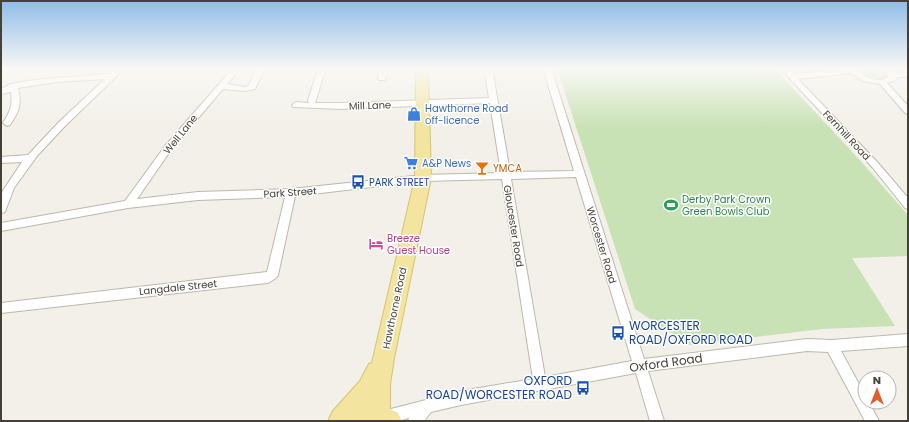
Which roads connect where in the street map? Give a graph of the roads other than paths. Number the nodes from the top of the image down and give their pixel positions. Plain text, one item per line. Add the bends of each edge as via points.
1 (10, 88) edge
2 (14, 88) edge
3 (100, 88) edge
4 (219, 88) edge
5 (235, 88) edge
6 (250, 88) edge
7 (316, 88) edge
8 (422, 88) edge
9 (491, 88) edge
10 (553, 88) edge
11 (802, 88) edge
12 (887, 88) edge
13 (1, 92) edge
14 (493, 100) junction
15 (312, 101) dead end
16 (422, 102) junction
17 (296, 105) dead end
18 (908, 110) edge
19 (14, 113) junction
20 (23, 115) dead end
21 (7, 123) dead end
22 (30, 158) junction
23 (1, 160) edge
24 (580, 174) junction
25 (506, 175) junction
26 (423, 178) junction
27 (291, 193) junction
28 (128, 204) junction
29 (908, 205) edge
30 (1, 209) edge
31 (1, 227) edge
32 (1, 308) edge
33 (908, 340) edge
34 (832, 346) junction
35 (383, 358) junction
36 (639, 366) junction
37 (540, 384) junction
38 (428, 407) junction
39 (384, 418) edge
40 (340, 420) edge
41 (415, 421) edge
42 (657, 421) edge
43 (872, 421) edge

1 - 13 street
2 - 19 street via 18,104
3 - 22 street
4 - 28 street, Well Lane via 168,148
5 - 6 street
7 - 15 street
8 - 16 main road, Hawthorne Road
9 - 14 street, Gloucester Road
10 - 24 street, Worcester Road
11 - 29 street, Fernhill Road
12 - 18 street
14 - 16 street, Mill Lane
14 - 25 street, Gloucester Road
16 - 17 street, Mill Lane via 341,106
16 - 26 main road, Hawthorne Road
19 - 20 street
19 - 21 street
22 - 23 street
22 - 30 street via 10,187
24 - 25 street, Park Street
24 - 36 street, Worcester Road
25 - 26 street, Park Street
25 - 37 street, Gloucester Road
26 - 27 street, Park Street
26 - 35 main road, Hawthorne Road
27 - 28 street, Park Street via 198,196
27 - 32 street, Langdale Street via 272,274 268,278
28 - 31 street, Park Street
33 - 34 street, Oxford Road
34 - 36 street, Oxford Road via 807,345
34 - 43 street
35 - 39 main road, Hawthorne Road via 379,384
35 - 40 main road, Hawthorne Road via 368,389
36 - 37 street, Oxford Road
36 - 42 street, Worcester Road
37 - 38 street, Oxford Road via 461,398
38 - 39 street, Oxford Road
38 - 41 street
39 - 40 main road via 364,413

